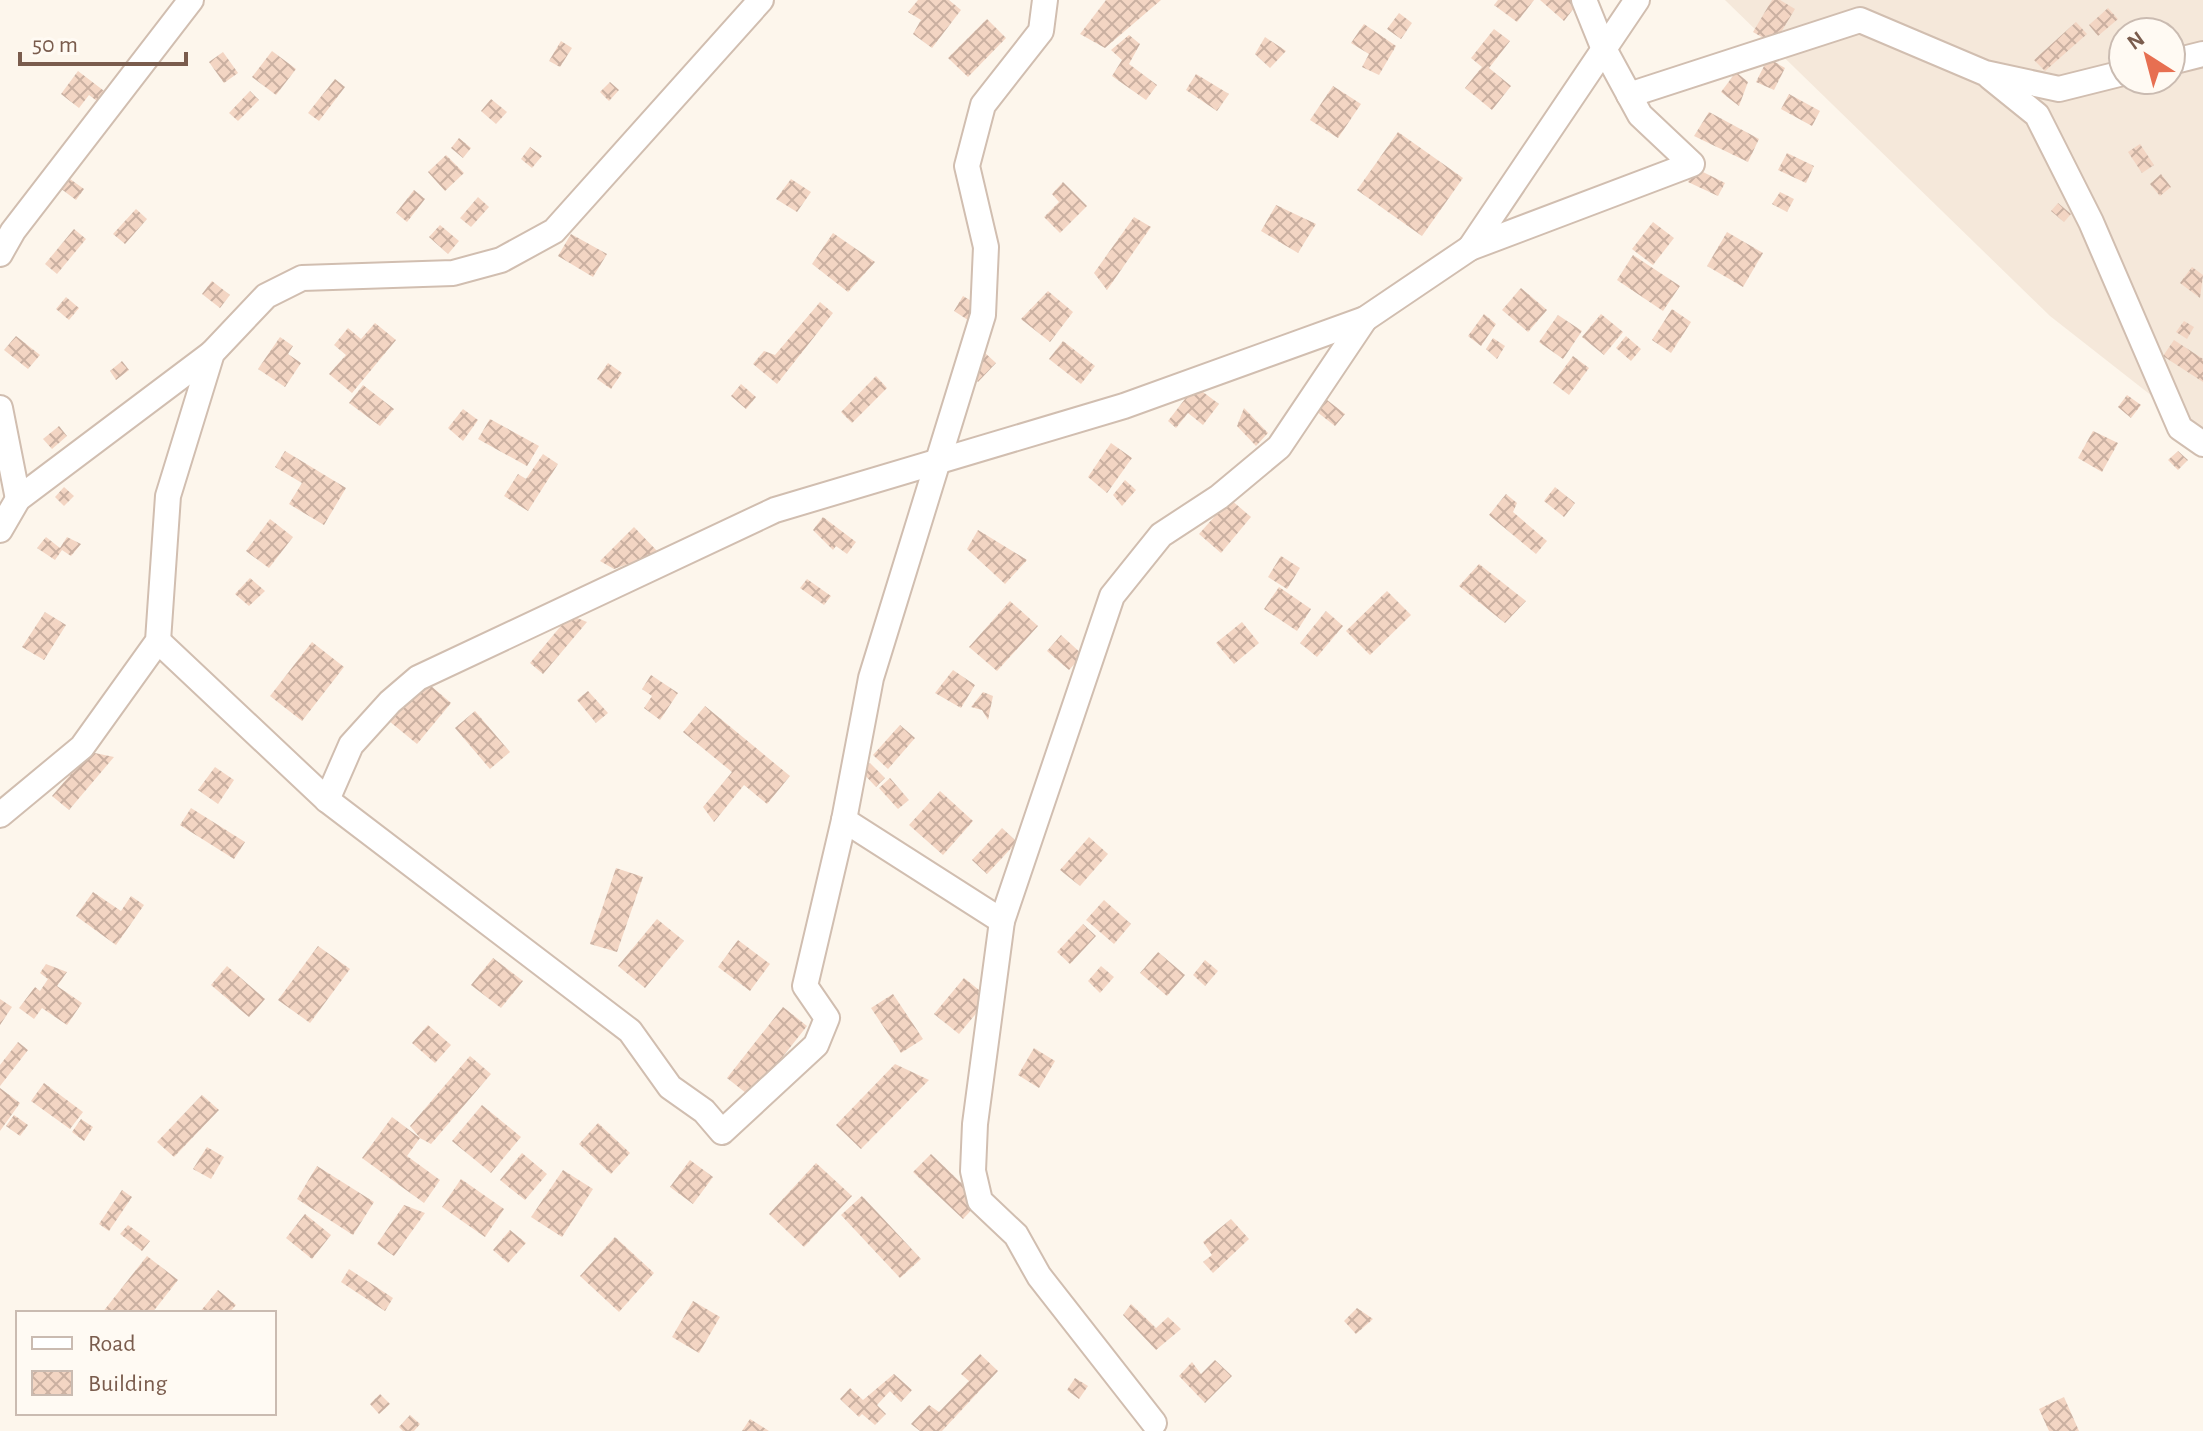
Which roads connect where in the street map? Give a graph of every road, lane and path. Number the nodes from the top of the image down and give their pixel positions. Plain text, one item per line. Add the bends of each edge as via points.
1 (191, 0) edge
2 (761, 0) edge
3 (1045, 0) edge
4 (1584, 0) edge
5 (1637, 0) edge
6 (1603, 47) junction
7 (1985, 73) junction
8 (2107, 77) edge
9 (1629, 95) junction
10 (1470, 248) junction
11 (0, 254) edge
12 (1365, 319) junction
13 (212, 353) junction
14 (0, 408) edge
15 (2203, 444) edge
16 (939, 461) junction
17 (18, 499) junction
18 (0, 530) edge
19 (158, 641) junction
20 (327, 800) junction
21 (0, 815) edge
22 (844, 820) junction
23 (1002, 921) junction
24 (1154, 1423) dead end

1 - 11 street
2 - 13 street via 554,231 501,260 453,273 302,278 266,296
3 - 16 street via 1041,31 983,105 967,166 986,247 983,315
4 - 6 street
5 - 6 street
6 - 9 street
6 - 10 street
7 - 8 street via 2059,89
7 - 9 street via 1860,20
7 - 15 street via 2037,115 2091,222 2180,428
9 - 10 street via 1640,115 1692,164
10 - 12 street
12 - 16 street via 1124,406
12 - 23 street via 1279,447 1219,497 1161,535 1112,596
13 - 17 street
13 - 19 street via 168,496
14 - 17 street
16 - 20 street via 775,510 418,678 351,745
16 - 22 street via 871,678
17 - 18 street
19 - 20 street
19 - 21 street via 82,747
20 - 22 street via 630,1031 670,1087 704,1111 722,1132 816,1045 827,1018 805,986
22 - 23 street
23 - 24 street via 975,1124 973,1171 980,1201 1016,1235 1039,1276

